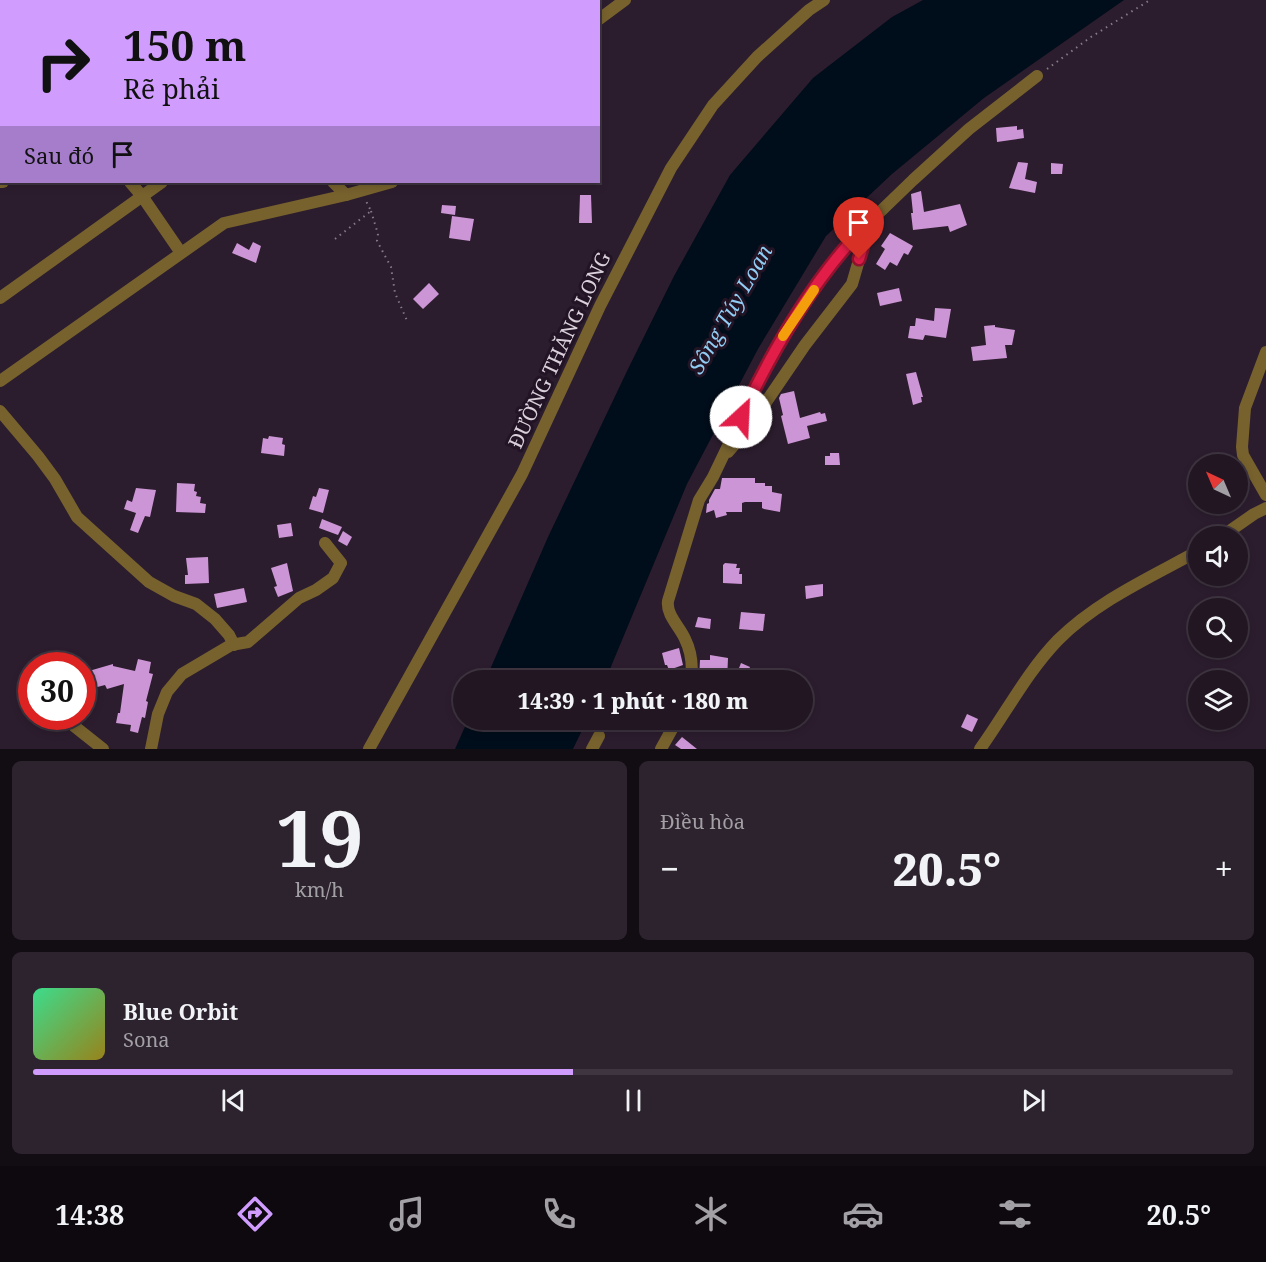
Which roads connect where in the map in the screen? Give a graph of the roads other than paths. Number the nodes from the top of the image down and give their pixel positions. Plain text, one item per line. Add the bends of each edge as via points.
1 (625, 0) edge
2 (824, 0) edge
3 (600, 19) edge
4 (1037, 76) road end
5 (131, 183) edge
6 (161, 183) edge
7 (334, 183) edge
8 (389, 183) edge
9 (346, 195) junction
10 (142, 196) junction
11 (871, 220) junction
12 (181, 253) junction
13 (0, 298) edge
14 (1266, 352) edge
15 (0, 381) edge
16 (0, 411) edge
17 (721, 459) junction
18 (1266, 495) edge
19 (1266, 508) edge
20 (1237, 526) edge
21 (325, 543) dead end
22 (1188, 557) edge
23 (234, 645) junction
24 (692, 670) edge
25 (79, 730) edge
26 (673, 730) edge
27 (598, 736) dead end
28 (103, 749) edge
29 (151, 749) edge
30 (369, 749) edge
31 (592, 749) edge
32 (661, 749) edge
33 (980, 749) edge

1 - 3 street
2 - 30 street, ĐƯỜNG THĂNG LONG via 757,57 713,105 671,168 605,296 522,474
4 - 11 street via 969,129
5 - 10 street
6 - 10 street
7 - 9 street
8 - 9 street
9 - 12 street via 224,223
10 - 12 street
10 - 13 street
11 - 17 street via 838,256 782,338
11 - 17 street via 852,284 747,430
12 - 15 street
14 - 18 street via 1245,408 1242,447
16 - 23 street via 55,479 77,517 149,582 196,604 215,619
17 - 24 street via 697,507 668,605 688,646
19 - 20 street
21 - 23 street via 342,563 333,578 298,597 248,642
22 - 33 street via 1089,614 1059,639
23 - 29 street via 182,674 167,692
25 - 28 street
26 - 32 street
27 - 31 street

